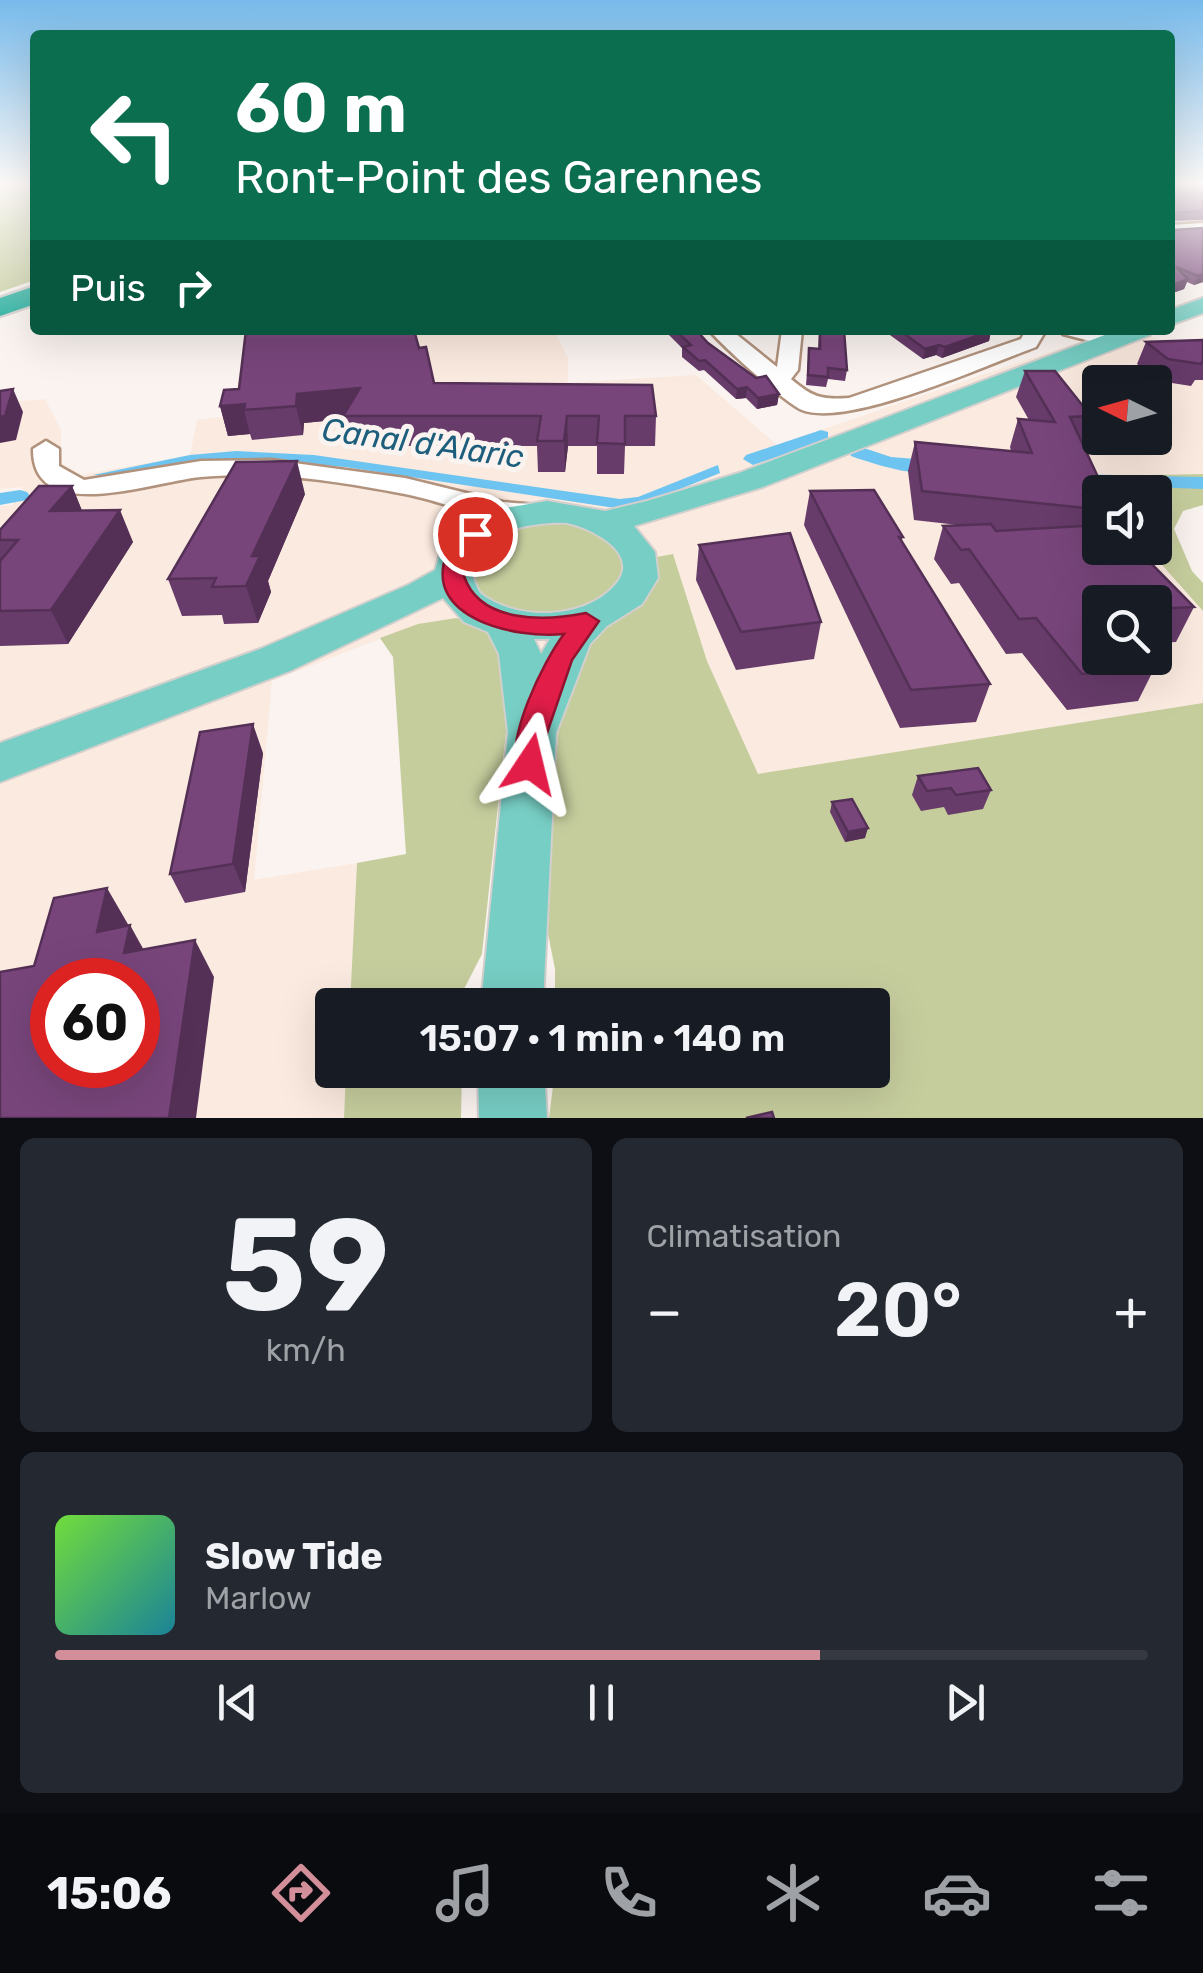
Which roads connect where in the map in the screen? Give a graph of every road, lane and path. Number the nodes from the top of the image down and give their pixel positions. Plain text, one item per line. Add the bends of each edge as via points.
1 (30, 289) edge
2 (30, 296) edge
3 (0, 300) edge
4 (1203, 305) edge
5 (0, 308) edge
6 (1175, 316) edge
7 (725, 335) edge
8 (791, 335) edge
9 (1036, 335) edge
10 (1128, 335) edge
11 (1074, 342) edge
12 (778, 380) junction
13 (46, 449) dead end
14 (751, 480) junction
15 (452, 498) junction
16 (537, 513) junction
17 (603, 522) junction
18 (483, 529) junction
19 (636, 548) junction
20 (476, 602) junction
21 (586, 621) junction
22 (532, 733) junction
23 (0, 763) edge
24 (513, 988) edge
25 (511, 1088) edge
26 (512, 1118) edge

1 - 3 highway
2 - 5 highway
4 - 6 main road
7 - 12 street
8 - 12 street via 787,370
9 - 12 street via 1029,343 852,404 807,404
10 - 11 main road
11 - 14 main road
13 - 15 street via 46,469 84,488 201,469 272,468
14 - 17 main road
14 - 19 main road
15 - 16 street
15 - 18 street
16 - 17 main road
16 - 18 main road
17 - 19 main road
18 - 20 main road via 459,550
19 - 21 main road via 641,568 631,593
20 - 21 main road via 559,627
20 - 22 main road via 520,654
20 - 23 main road via 274,660
21 - 22 main road via 560,658
22 - 24 main road
25 - 26 main road

